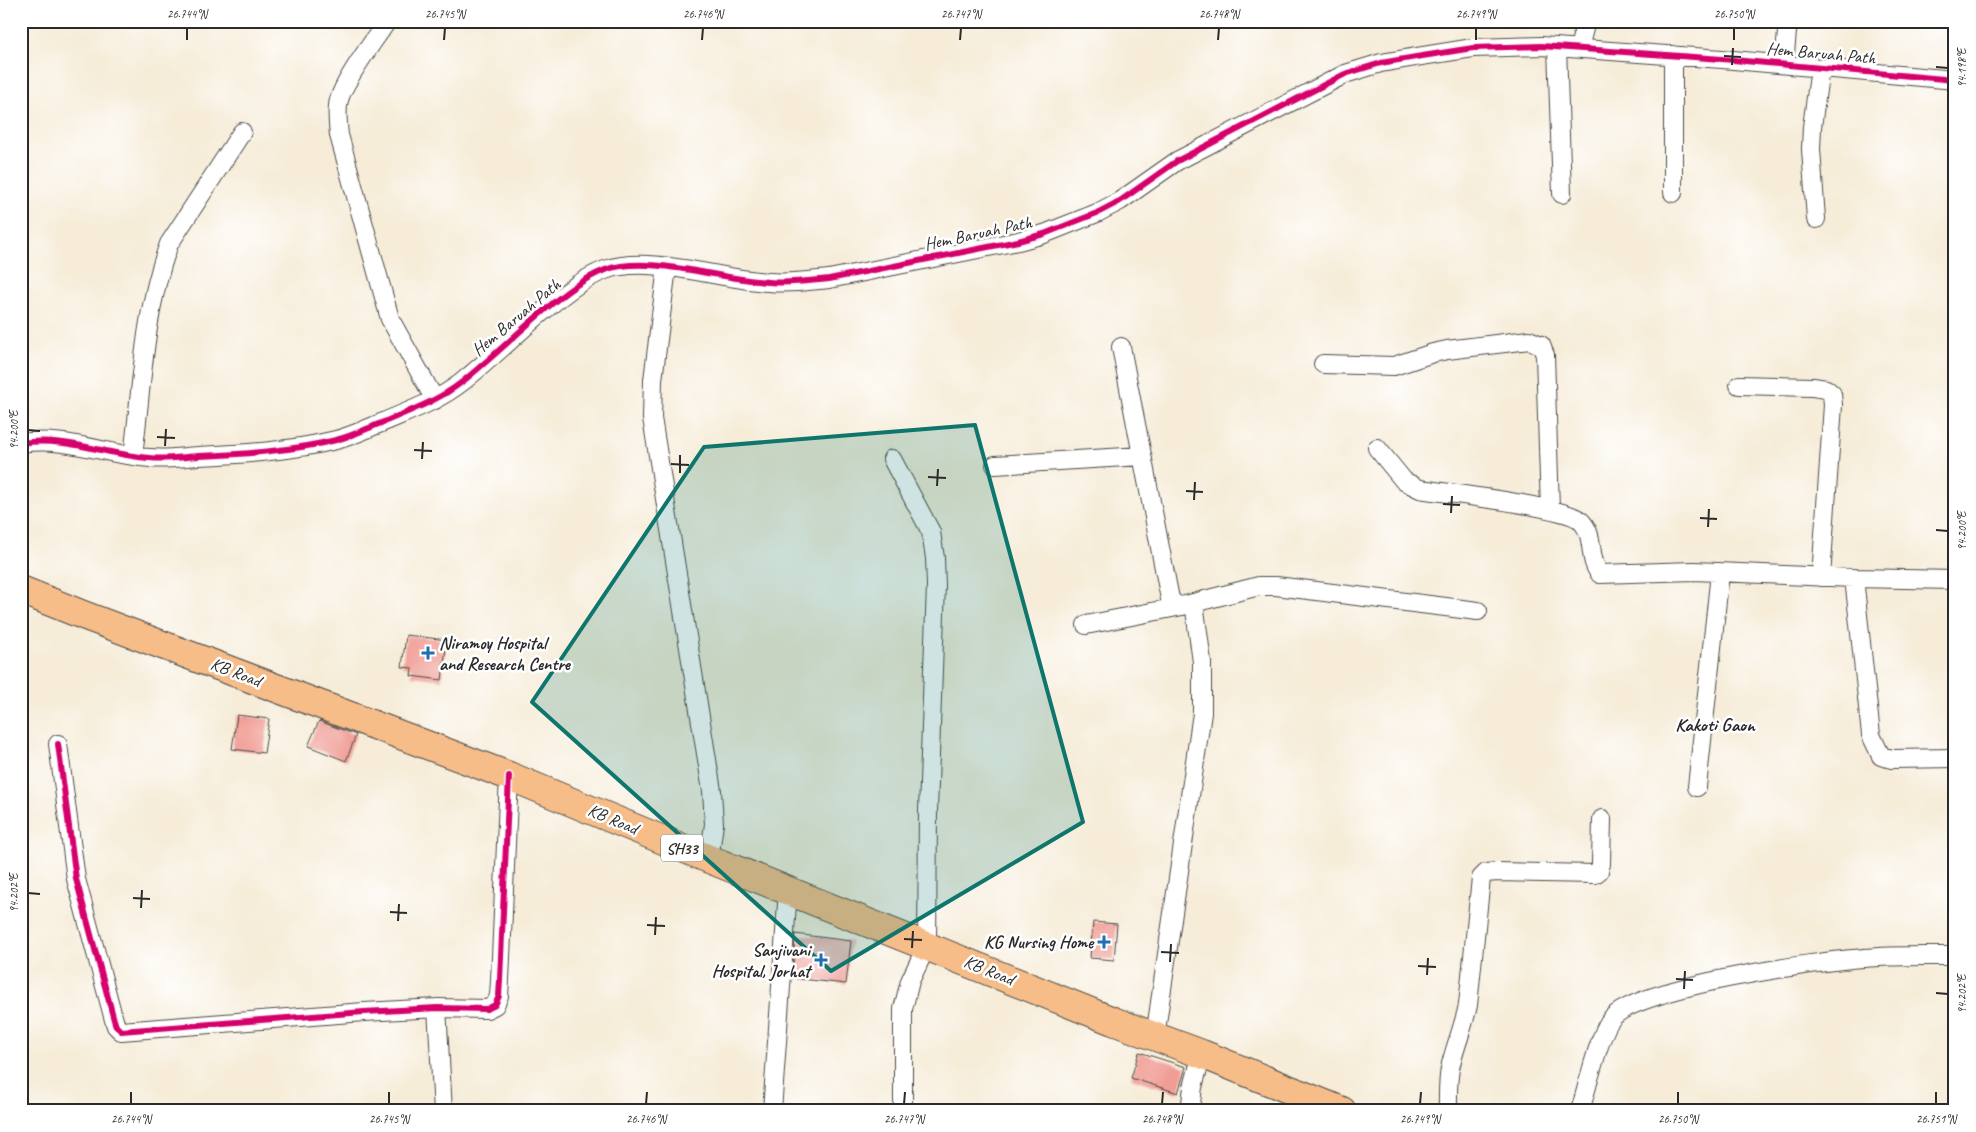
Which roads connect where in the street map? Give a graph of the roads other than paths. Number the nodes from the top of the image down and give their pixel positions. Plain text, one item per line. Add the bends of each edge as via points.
1 (387, 21) edge
2 (1586, 21) edge
3 (1788, 21) edge
4 (1557, 47) junction
5 (1580, 48) junction
6 (1673, 55) junction
7 (1784, 64) junction
8 (1820, 68) junction
9 (1955, 80) edge
10 (242, 132) dead end
11 (1673, 193) dead end
12 (1562, 194) dead end
13 (1816, 219) dead end
14 (667, 267) junction
15 (1121, 347) dead end
16 (1323, 364) dead end
17 (1739, 385) dead end
18 (434, 400) junction
19 (21, 443) edge
20 (1377, 448) dead end
21 (133, 456) junction
22 (1142, 456) junction
23 (892, 459) dead end
24 (995, 465) dead end
25 (1550, 509) junction
26 (1720, 573) junction
27 (1821, 577) junction
28 (1854, 578) junction
29 (1955, 580) edge
30 (21, 590) edge
31 (1188, 605) junction
32 (1478, 611) dead end
33 (1086, 625) dead end
34 (58, 744) dead end
35 (1955, 758) edge
36 (509, 776) junction
37 (1698, 787) dead end
38 (1602, 819) dead end
39 (709, 859) junction
40 (788, 890) junction
41 (927, 945) junction
42 (1955, 956) edge
43 (437, 1008) junction
44 (1155, 1037) junction
45 (1202, 1054) junction
46 (443, 1111) edge
47 (772, 1111) edge
48 (904, 1111) edge
49 (1190, 1111) edge
50 (1341, 1111) edge
51 (1448, 1111) edge
52 (1580, 1111) edge

1 - 18 street via 344,88 339,101 339,135 390,319
2 - 5 street
3 - 7 street
4 - 5 street, Hem Baruah Path
4 - 12 street
4 - 14 street, Hem Baruah Path via 1473,48 1381,64 1345,74 1177,161 1098,213 1044,234 996,246 801,282 752,281
5 - 6 street, Hem Baruah Path
6 - 7 street, Hem Baruah Path
6 - 11 street
7 - 8 street, Hem Baruah Path
8 - 9 street, Hem Baruah Path
8 - 13 street via 1811,149
10 - 21 street via 169,244 162,264 152,300
14 - 18 street, Hem Baruah Path via 623,266 594,275 556,300 460,384
14 - 39 street via 653,380 652,418 712,791 714,824
15 - 22 street
16 - 25 street via 1394,366 1447,350 1518,340 1541,345
17 - 27 street via 1813,387 1826,389 1832,394
18 - 21 street, Hem Baruah Path via 358,434 312,446 166,459
19 - 21 street, Hem Baruah Path via 64,443
20 - 25 street via 1404,481 1420,489
22 - 24 street
22 - 31 street via 1170,599 1176,605
23 - 41 street via 928,526 935,558
25 - 26 street via 1581,520 1591,542 1593,564 1600,574
26 - 27 street
26 - 37 street
27 - 28 street
28 - 29 street
28 - 35 street via 1871,735 1876,748 1881,756 1892,759
30 - 36 main road, KB Road / SH33
31 - 32 street via 1259,586 1276,586
31 - 33 street
31 - 44 street via 1202,662 1202,713
34 - 43 street via 76,879 114,1020 121,1031
36 - 39 main road, KB Road / SH33
36 - 43 street via 499,996 495,1005 487,1009
38 - 51 street via 1601,864 1600,871 1595,874 1497,872 1486,873 1481,878 1468,1004 1451,1066
39 - 40 main road, KB Road / SH33
40 - 41 main road, KB Road / SH33
40 - 47 street
41 - 44 main road, KB Road / SH33
41 - 48 street via 910,981 903,1009
42 - 52 street via 1872,957 1824,962 1672,991 1632,1004 1610,1019 1602,1035
43 - 46 street
44 - 45 main road, KB Road / SH33
45 - 49 street
45 - 50 main road, KB Road / SH33

